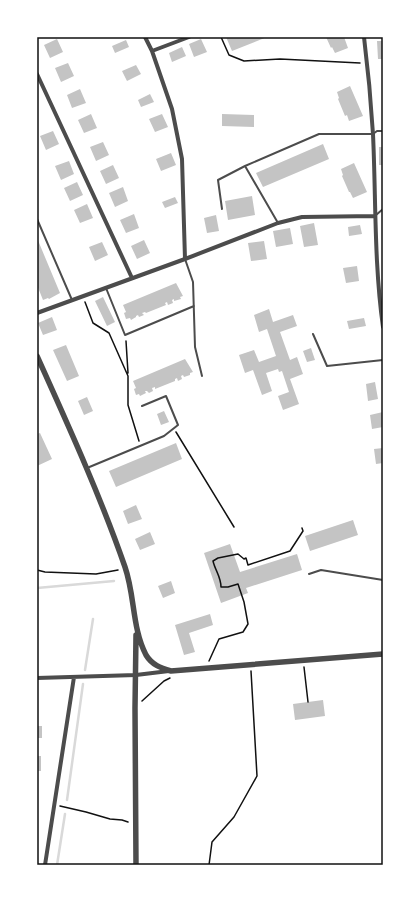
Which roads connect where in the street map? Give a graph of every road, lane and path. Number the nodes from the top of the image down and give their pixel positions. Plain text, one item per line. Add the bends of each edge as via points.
1 (145, 37) edge
2 (189, 37) edge
3 (221, 37) edge
4 (364, 37) edge
5 (152, 51) junction
6 (367, 64) junction
7 (37, 74) edge
8 (383, 131) edge
9 (372, 134) junction
10 (245, 166) junction
11 (222, 209) dead end
12 (383, 209) edge
13 (374, 216) junction
14 (37, 219) edge
15 (278, 223) junction
16 (185, 259) junction
17 (132, 278) junction
18 (106, 288) junction
19 (82, 297) junction
20 (72, 301) junction
21 (194, 306) junction
22 (37, 313) edge
23 (383, 327) edge
24 (313, 334) dead end
25 (125, 335) junction
26 (37, 356) edge
27 (383, 360) edge
28 (128, 376) junction
29 (202, 376) dead end
30 (142, 406) dead end
31 (174, 428) junction
32 (141, 446) junction
33 (86, 468) junction
34 (234, 527) dead end
35 (302, 528) dead end
36 (126, 568) junction
37 (37, 570) edge
38 (308, 574) dead end
39 (383, 580) edge
40 (136, 631) junction
41 (383, 654) edge
42 (303, 660) junction
43 (251, 664) junction
44 (205, 668) junction
45 (171, 671) junction
46 (136, 675) junction
47 (74, 677) junction
48 (37, 678) edge
49 (170, 678) dead end
50 (308, 702) dead end
51 (135, 708) junction
52 (55, 805) junction
53 (135, 824) junction
54 (45, 865) edge
55 (136, 865) edge
56 (209, 865) edge

1 - 5 street
2 - 5 street
3 - 6 path via 229,55 244,61 280,59
4 - 6 street
5 - 16 street via 172,109 182,159
6 - 9 street
7 - 17 street
8 - 9 lane
9 - 10 lane via 319,134
9 - 13 street
10 - 11 lane via 218,180
10 - 15 lane
12 - 13 lane
13 - 15 street via 302,217
13 - 23 street
14 - 20 lane
15 - 16 street
16 - 17 street
16 - 21 lane via 193,282
17 - 18 street
18 - 19 street
18 - 25 lane
19 - 20 street
19 - 28 path via 93,323 109,333
20 - 22 street
21 - 25 lane
21 - 29 lane via 195,347
24 - 27 lane via 327,366
25 - 28 path
26 - 33 street
28 - 32 path via 128,405
30 - 31 lane via 166,396 178,425
31 - 32 lane via 164,436
31 - 34 path
32 - 33 lane
33 - 36 street
35 - 44 path via 303,531 290,551 248,565 246,558 238,554 213,561 221,586 238,584 248,624 244,632 219,639
36 - 37 path via 96,574
36 - 40 street
38 - 39 lane via 321,570
40 - 45 street via 152,663
40 - 46 street
41 - 42 street
42 - 43 street
42 - 50 path
43 - 44 street
43 - 56 path via 257,776 234,817 212,842
44 - 45 street
45 - 46 street
46 - 47 street
46 - 51 street
47 - 48 street
47 - 52 street
49 - 51 path
51 - 53 street
52 - 53 path
52 - 54 street
53 - 55 street

